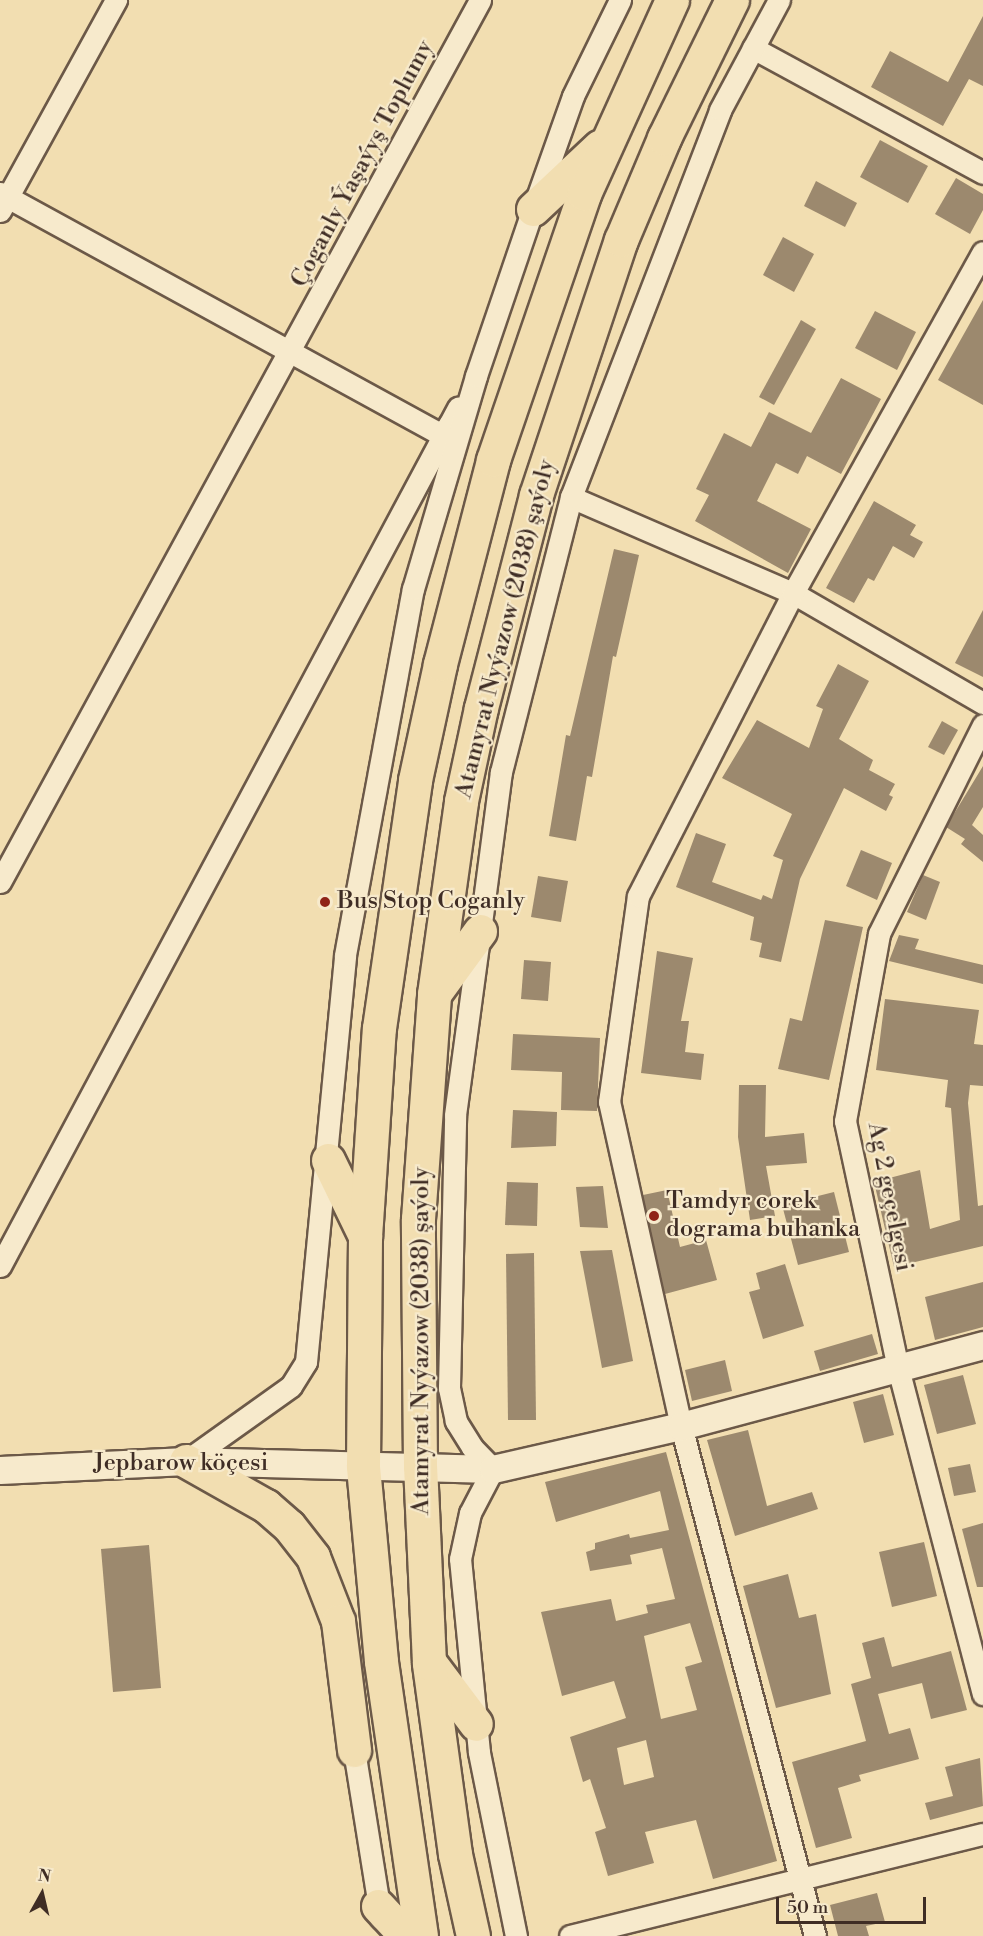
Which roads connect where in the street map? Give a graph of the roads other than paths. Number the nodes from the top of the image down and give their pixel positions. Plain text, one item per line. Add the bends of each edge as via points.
1 (116, 0) edge
2 (480, 0) edge
3 (620, 0) edge
4 (672, 0) edge
5 (732, 0) edge
6 (779, 0) edge
7 (753, 48) junction
8 (609, 138) junction
9 (983, 173) edge
10 (2, 200) edge
11 (533, 208) junction
12 (983, 252) edge
13 (290, 352) junction
14 (474, 382) junction
15 (442, 435) junction
16 (572, 497) junction
17 (793, 592) junction
18 (983, 703) edge
19 (983, 725) edge
20 (0, 882) edge
21 (480, 931) junction
22 (434, 994) junction
23 (328, 1160) junction
24 (365, 1237) junction
25 (0, 1266) edge
26 (983, 1345) edge
27 (898, 1368) junction
28 (681, 1425) junction
29 (186, 1461) junction
30 (363, 1466) junction
31 (420, 1466) junction
32 (493, 1469) junction
33 (0, 1470) edge
34 (381, 1661) junction
35 (429, 1663) junction
36 (983, 1694) edge
37 (476, 1724) junction
38 (354, 1750) junction
39 (983, 1834) edge
40 (798, 1880) junction
41 (381, 1921) edge
42 (406, 1936) edge
43 (421, 1936) edge
44 (473, 1936) edge
45 (516, 1936) edge
46 (570, 1936) edge
47 (815, 1936) edge

1 - 10 street
2 - 13 street, Çoganly Ýaşaýyş Toplumy
3 - 11 street via 573,96
4 - 8 main road
5 - 22 main road, Atamyrat Nyýazow (2038) şaýoly via 664,138 621,240 536,495 461,801
6 - 7 street
7 - 9 street
7 - 16 street via 720,110
8 - 11 main road
8 - 24 main road via 530,343 493,460 440,664 415,780 380,1028
10 - 13 street
11 - 14 street
12 - 17 street
13 - 15 street
13 - 20 street, Çoganly Ýaşaýyş Toplumy
14 - 15 street
14 - 23 street via 412,589 345,955
15 - 25 street
16 - 17 street
16 - 21 street via 501,772
17 - 18 street
17 - 28 street via 638,896 609,1102
19 - 27 street, Ag 2 geçelgesi via 879,934 845,1121
21 - 22 main road
21 - 32 street via 455,1115 449,1388 456,1420 472,1447
22 - 31 main road, Atamyrat Nyýazow (2038) şaýoly via 418,1219
23 - 24 main road
23 - 29 street via 306,1362 291,1386
24 - 30 main road
26 - 27 street, Jepbarow köçesi
27 - 28 street, Jepbarow köçesi
27 - 36 street, Ag 2 geçelgesi
28 - 32 street, Jepbarow köçesi
28 - 40 street
29 - 30 street, Jepbarow köçesi
29 - 33 street, Jepbarow köçesi
29 - 38 main road via 266,1506 289,1526 313,1557 338,1621
30 - 31 street, Jepbarow köçesi
30 - 34 main road
31 - 32 street, Jepbarow köçesi
31 - 35 main road, Atamyrat Nyýazow (2038) şaýoly
32 - 37 street via 470,1513 459,1559
34 - 38 main road
34 - 43 main road
35 - 37 main road
35 - 44 main road, Atamyrat Nyýazow (2038) şaýoly via 455,1854
37 - 45 street
38 - 41 street
39 - 40 street
40 - 46 street
40 - 47 street
41 - 42 main road

